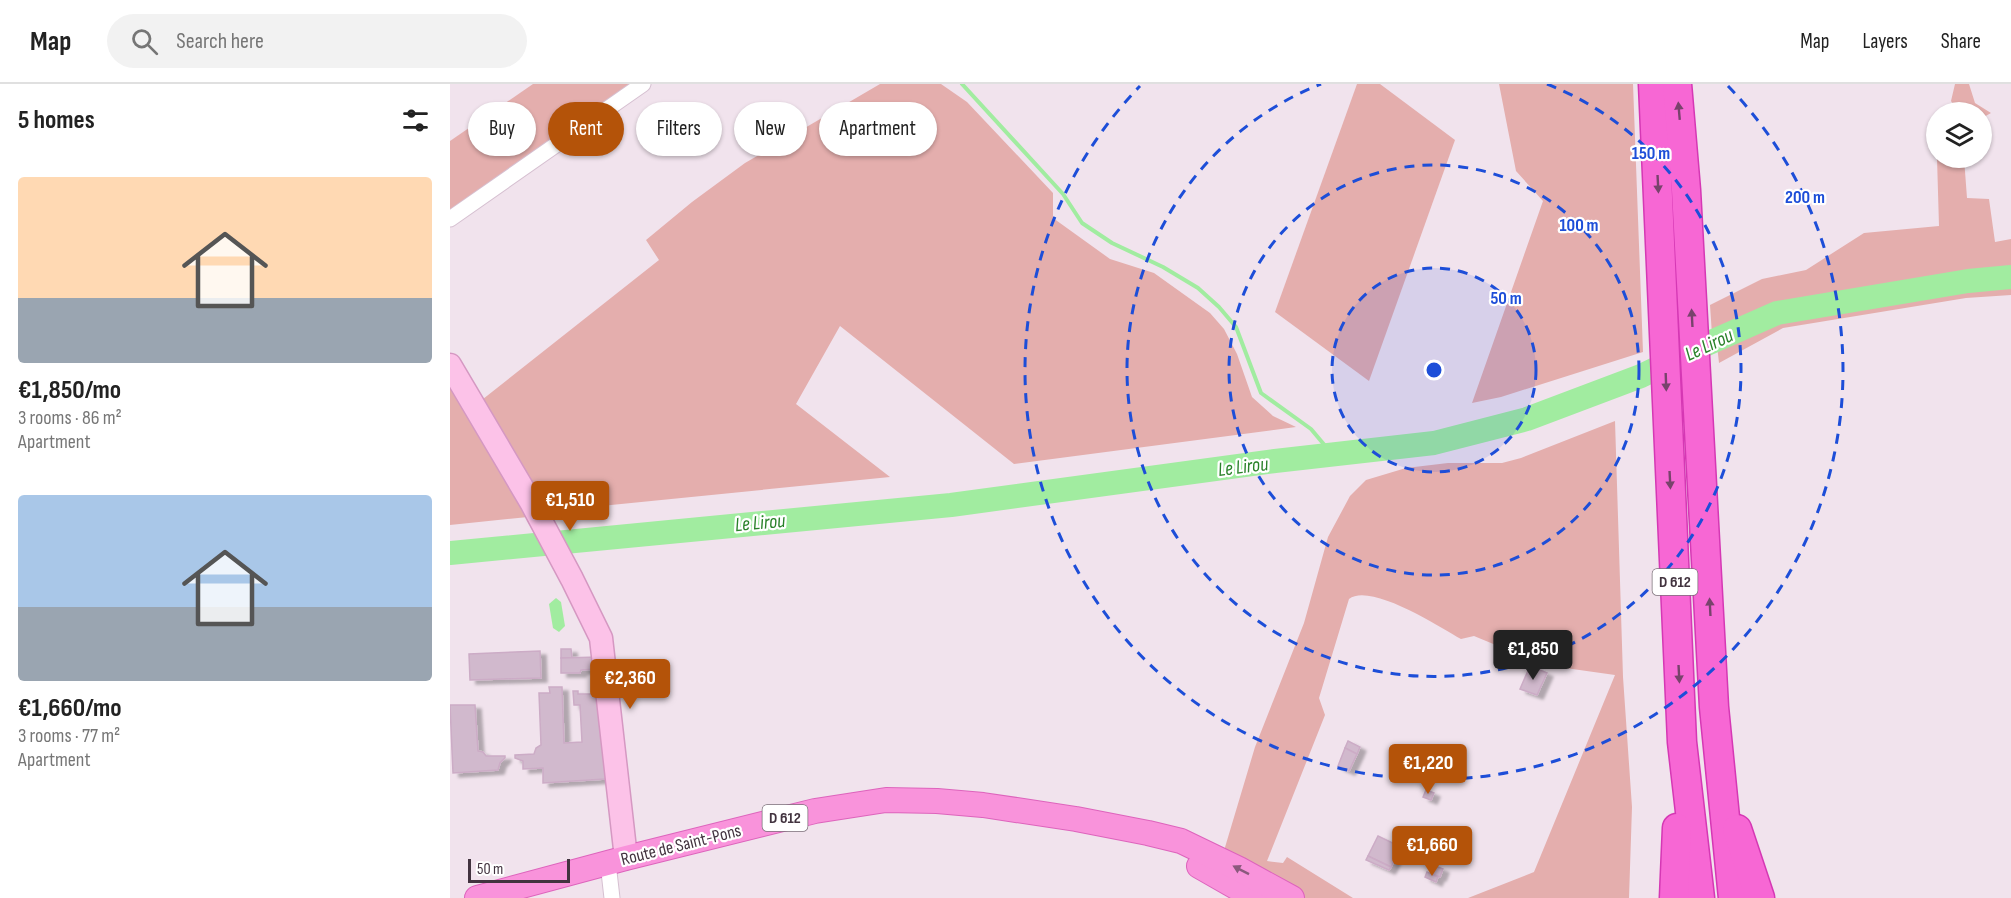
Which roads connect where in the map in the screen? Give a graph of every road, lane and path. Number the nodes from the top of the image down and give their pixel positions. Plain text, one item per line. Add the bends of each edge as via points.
1 (642, 84) edge
2 (1653, 84) edge
3 (1677, 84) edge
4 (450, 219) edge
5 (450, 365) edge
6 (1714, 707) junction
7 (1682, 742) junction
8 (1101, 824) junction
9 (617, 860) junction
10 (477, 898) edge
11 (612, 898) edge
12 (1255, 898) edge
13 (1292, 898) edge
14 (1674, 898) edge
15 (1700, 898) edge
16 (1733, 898) edge
17 (1760, 898) edge

1 - 4 street
2 -> 7 highway, D 612
6 -> 3 highway, D 612
5 - 9 street via 532,504 601,638
6 - 16 highway
6 - 17 highway, D 612 via 1729,802
7 - 14 highway, D 612
7 - 15 highway
8 - 9 main road, Route de Saint-Pons / D 612 via 983,805 886,801 815,811
8 - 12 main road, Route de Saint-Pons / D 612 via 1195,864
13 -> 8 main road, Route de Saint-Pons / D 612 via 1181,841
9 - 10 main road, Route de Saint-Pons / D 612
9 - 11 street

